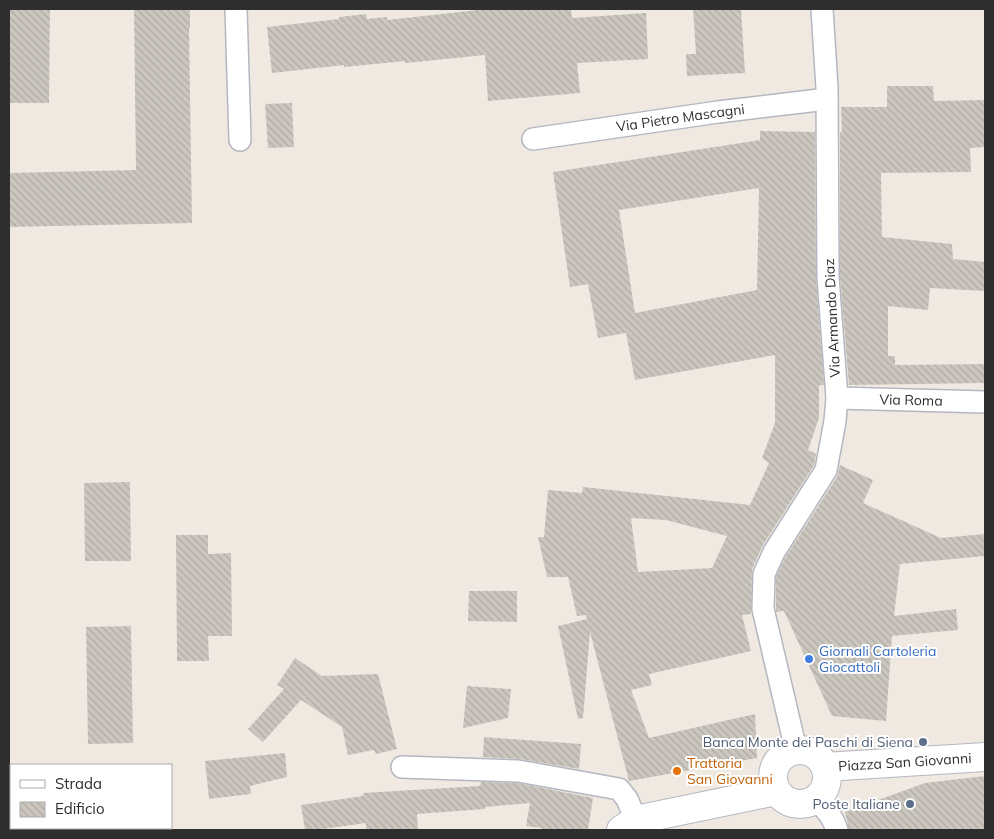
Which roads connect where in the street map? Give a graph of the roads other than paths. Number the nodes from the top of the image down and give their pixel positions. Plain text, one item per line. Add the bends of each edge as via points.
1 (236, 9) edge
2 (822, 9) edge
3 (827, 99) junction
4 (533, 139) dead end
5 (240, 140) dead end
6 (837, 398) junction
7 (985, 402) edge
8 (796, 750) junction
9 (985, 756) edge
10 (402, 767) dead end
11 (825, 768) junction
12 (776, 791) junction
13 (815, 799) junction
14 (628, 825) edge
15 (837, 830) edge

1 - 5 street
2 - 3 street, Via Armando Diaz
3 - 4 street, Via Pietro Mascagni
3 - 6 street, Via Armando Diaz via 828,277
6 - 7 street, Via Roma
6 - 8 street, Via Armando Diaz via 826,470 774,552 764,574 763,609
8 - 11 street via 813,754
8 - 12 street via 775,765 773,783
9 - 11 street, Piazza San Giovanni
10 - 14 street via 518,771 619,789 627,799
11 - 13 street via 826,785
12 - 13 street via 782,798 798,804
12 - 14 street
13 - 15 street via 825,808

